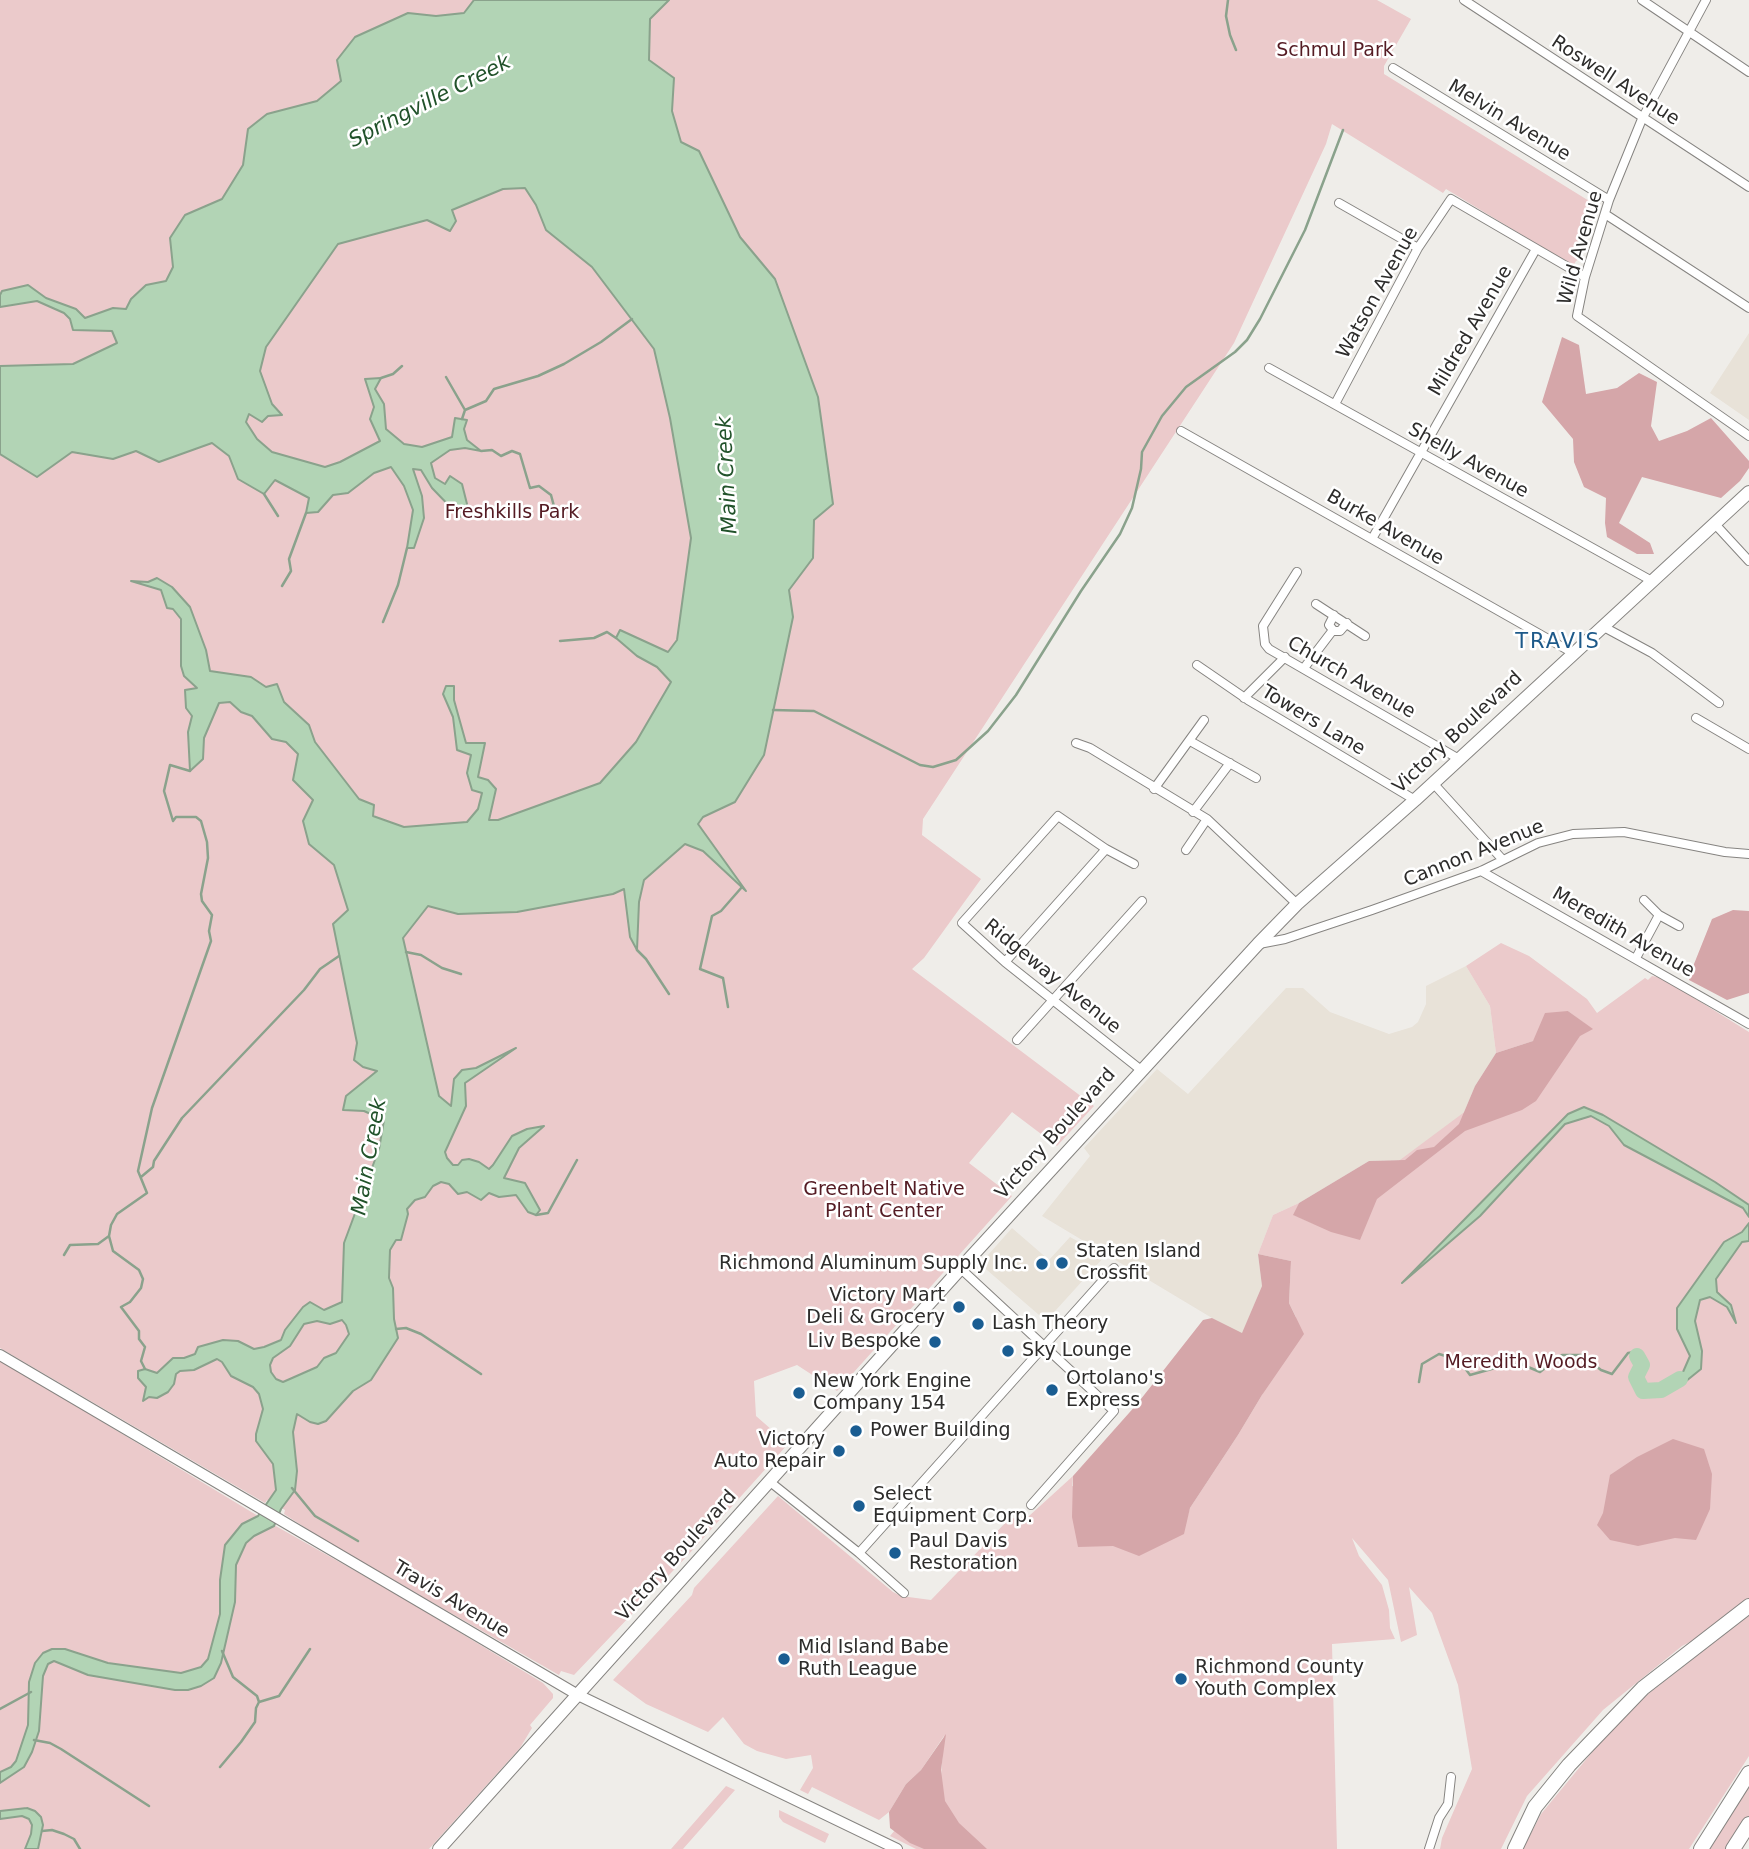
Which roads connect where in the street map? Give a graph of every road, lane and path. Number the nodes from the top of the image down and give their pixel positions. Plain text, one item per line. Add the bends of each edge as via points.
1 (1464, 0) edge
2 (1642, 0) edge
3 (1706, 0) edge
4 (1689, 33) junction
5 (1393, 68) dead end
6 (1749, 72) edge
7 (1642, 119) junction
8 (1749, 187) edge
9 (1609, 200) junction
10 (1339, 203) dead end
11 (1605, 214) junction
12 (1418, 248) junction
13 (1535, 249) junction
14 (1585, 277) junction
15 (1749, 308) edge
16 (1269, 368) dead end
17 (1335, 404) junction
18 (1181, 432) dead end
19 (1749, 436) edge
20 (1420, 452) junction
21 (1749, 492) edge
22 (1714, 523) junction
23 (1372, 539) junction
24 (1749, 561) edge
25 (1297, 572) dead end
26 (1652, 581) junction
27 (1316, 604) dead end
28 (1334, 615) junction
29 (1346, 624) junction
30 (1602, 626) junction
31 (1333, 630) junction
32 (1365, 636) dead end
33 (1573, 653) junction
34 (1285, 657) junction
35 (1198, 665) dead end
36 (1304, 668) junction
37 (1244, 698) junction
38 (1720, 703) dead end
39 (1696, 718) dead end
40 (1204, 720) dead end
41 (1190, 741) junction
42 (1076, 743) dead end
43 (1749, 749) edge
44 (1458, 759) junction
45 (1230, 764) junction
46 (1256, 778) dead end
47 (1433, 783) junction
48 (1154, 789) junction
49 (1415, 800) junction
50 (1193, 812) junction
51 (1207, 819) junction
52 (1106, 849) junction
53 (1186, 850) dead end
54 (1749, 854) edge
55 (1502, 859) junction
56 (1134, 864) dead end
57 (1481, 871) junction
58 (1644, 900) dead end
59 (1142, 901) dead end
60 (1297, 904) junction
61 (1659, 915) junction
62 (1679, 926) dead end
63 (1258, 944) junction
64 (1636, 958) junction
65 (1005, 962) junction
66 (1054, 1001) junction
67 (1749, 1024) edge
68 (1017, 1040) dead end
69 (1141, 1070) junction
70 (960, 1268) junction
71 (1114, 1268) dead end
72 (1044, 1348) junction
73 (0, 1355) edge
74 (769, 1481) junction
75 (1031, 1506) dead end
76 (859, 1553) junction
77 (904, 1593) dead end
78 (1749, 1606) edge
79 (578, 1695) junction
80 (1749, 1773) edge
81 (1451, 1777) dead end
82 (1749, 1824) edge
83 (439, 1849) edge
84 (897, 1849) edge
85 (1429, 1849) edge
86 (1515, 1849) edge
87 (1701, 1849) edge
88 (1733, 1849) edge

1 - 7 street, Roswell Avenue
2 - 4 street
3 - 4 street, Wild Avenue
4 - 6 street
4 - 7 street, Wild Avenue
5 - 9 street, Melvin Avenue
7 - 8 street, Roswell Avenue
7 - 9 street, Wild Avenue
9 - 11 street, Wild Avenue
10 - 12 street
11 - 14 street, Wild Avenue
11 - 15 street
12 - 13 street, Watson Avenue via 1451,199
12 - 17 street, Watson Avenue
13 - 14 street
13 - 20 street, Mildred Avenue
14 - 19 street, Wild Avenue via 1579,319
16 - 17 street, Shelly Avenue
17 - 20 street, Shelly Avenue
18 - 23 street, Burke Avenue
20 - 23 street, Mildred Avenue
20 - 26 street, Shelly Avenue
21 - 22 main road, Victory Boulevard
22 - 24 street
22 - 26 main road, Victory Boulevard
23 - 33 street, Burke Avenue
25 - 34 street, Church Avenue via 1262,632 1269,649
26 - 30 main road, Victory Boulevard
27 - 28 street
28 - 29 street
28 - 31 street via 1329,622
29 - 31 street via 1340,631
29 - 32 street
30 - 33 main road, Victory Boulevard
30 - 38 street via 1667,663
31 - 36 street
33 - 44 main road, Victory Boulevard
34 - 36 street, Church Avenue
34 - 37 street
35 - 37 street, Towers Lane
36 - 44 street, Church Avenue
37 - 49 street, Towers Lane
39 - 43 street
40 - 41 street
41 - 45 street
41 - 48 street
42 - 48 street
44 - 47 main road, Victory Boulevard
45 - 46 street
45 - 50 street
47 - 49 main road, Victory Boulevard
47 - 55 street
48 - 50 street
49 - 60 main road, Victory Boulevard
50 - 51 street
51 - 53 street
51 - 60 street
52 - 56 street, Ridgeway Avenue
52 - 65 street
52 - 65 street, Ridgeway Avenue via 1058,816 962,923
54 - 55 street, Cannon Avenue via 1624,832 1600,832 1557,838
55 - 57 street, Cannon Avenue
57 - 63 street, Cannon Avenue via 1313,930
57 - 64 street, Meredith Avenue
58 - 61 street
59 - 66 street
60 - 63 main road, Victory Boulevard
61 - 62 street
61 - 64 street
63 - 69 main road, Victory Boulevard
64 - 67 street, Meredith Avenue
65 - 66 street, Ridgeway Avenue
66 - 68 street
66 - 69 street, Ridgeway Avenue
69 - 70 main road, Victory Boulevard
70 - 72 street
70 - 74 main road, Victory Boulevard
71 - 72 street
72 - 75 street via 1114,1411
72 - 76 street
73 - 79 street, Travis Avenue
74 - 76 street
74 - 79 main road, Victory Boulevard
76 - 77 street
78 - 86 highway via 1643,1688 1535,1807
79 - 83 main road, Victory Boulevard
79 - 84 street, Travis Avenue
80 - 87 highway
81 - 85 street via 1448,1804
82 - 88 highway

